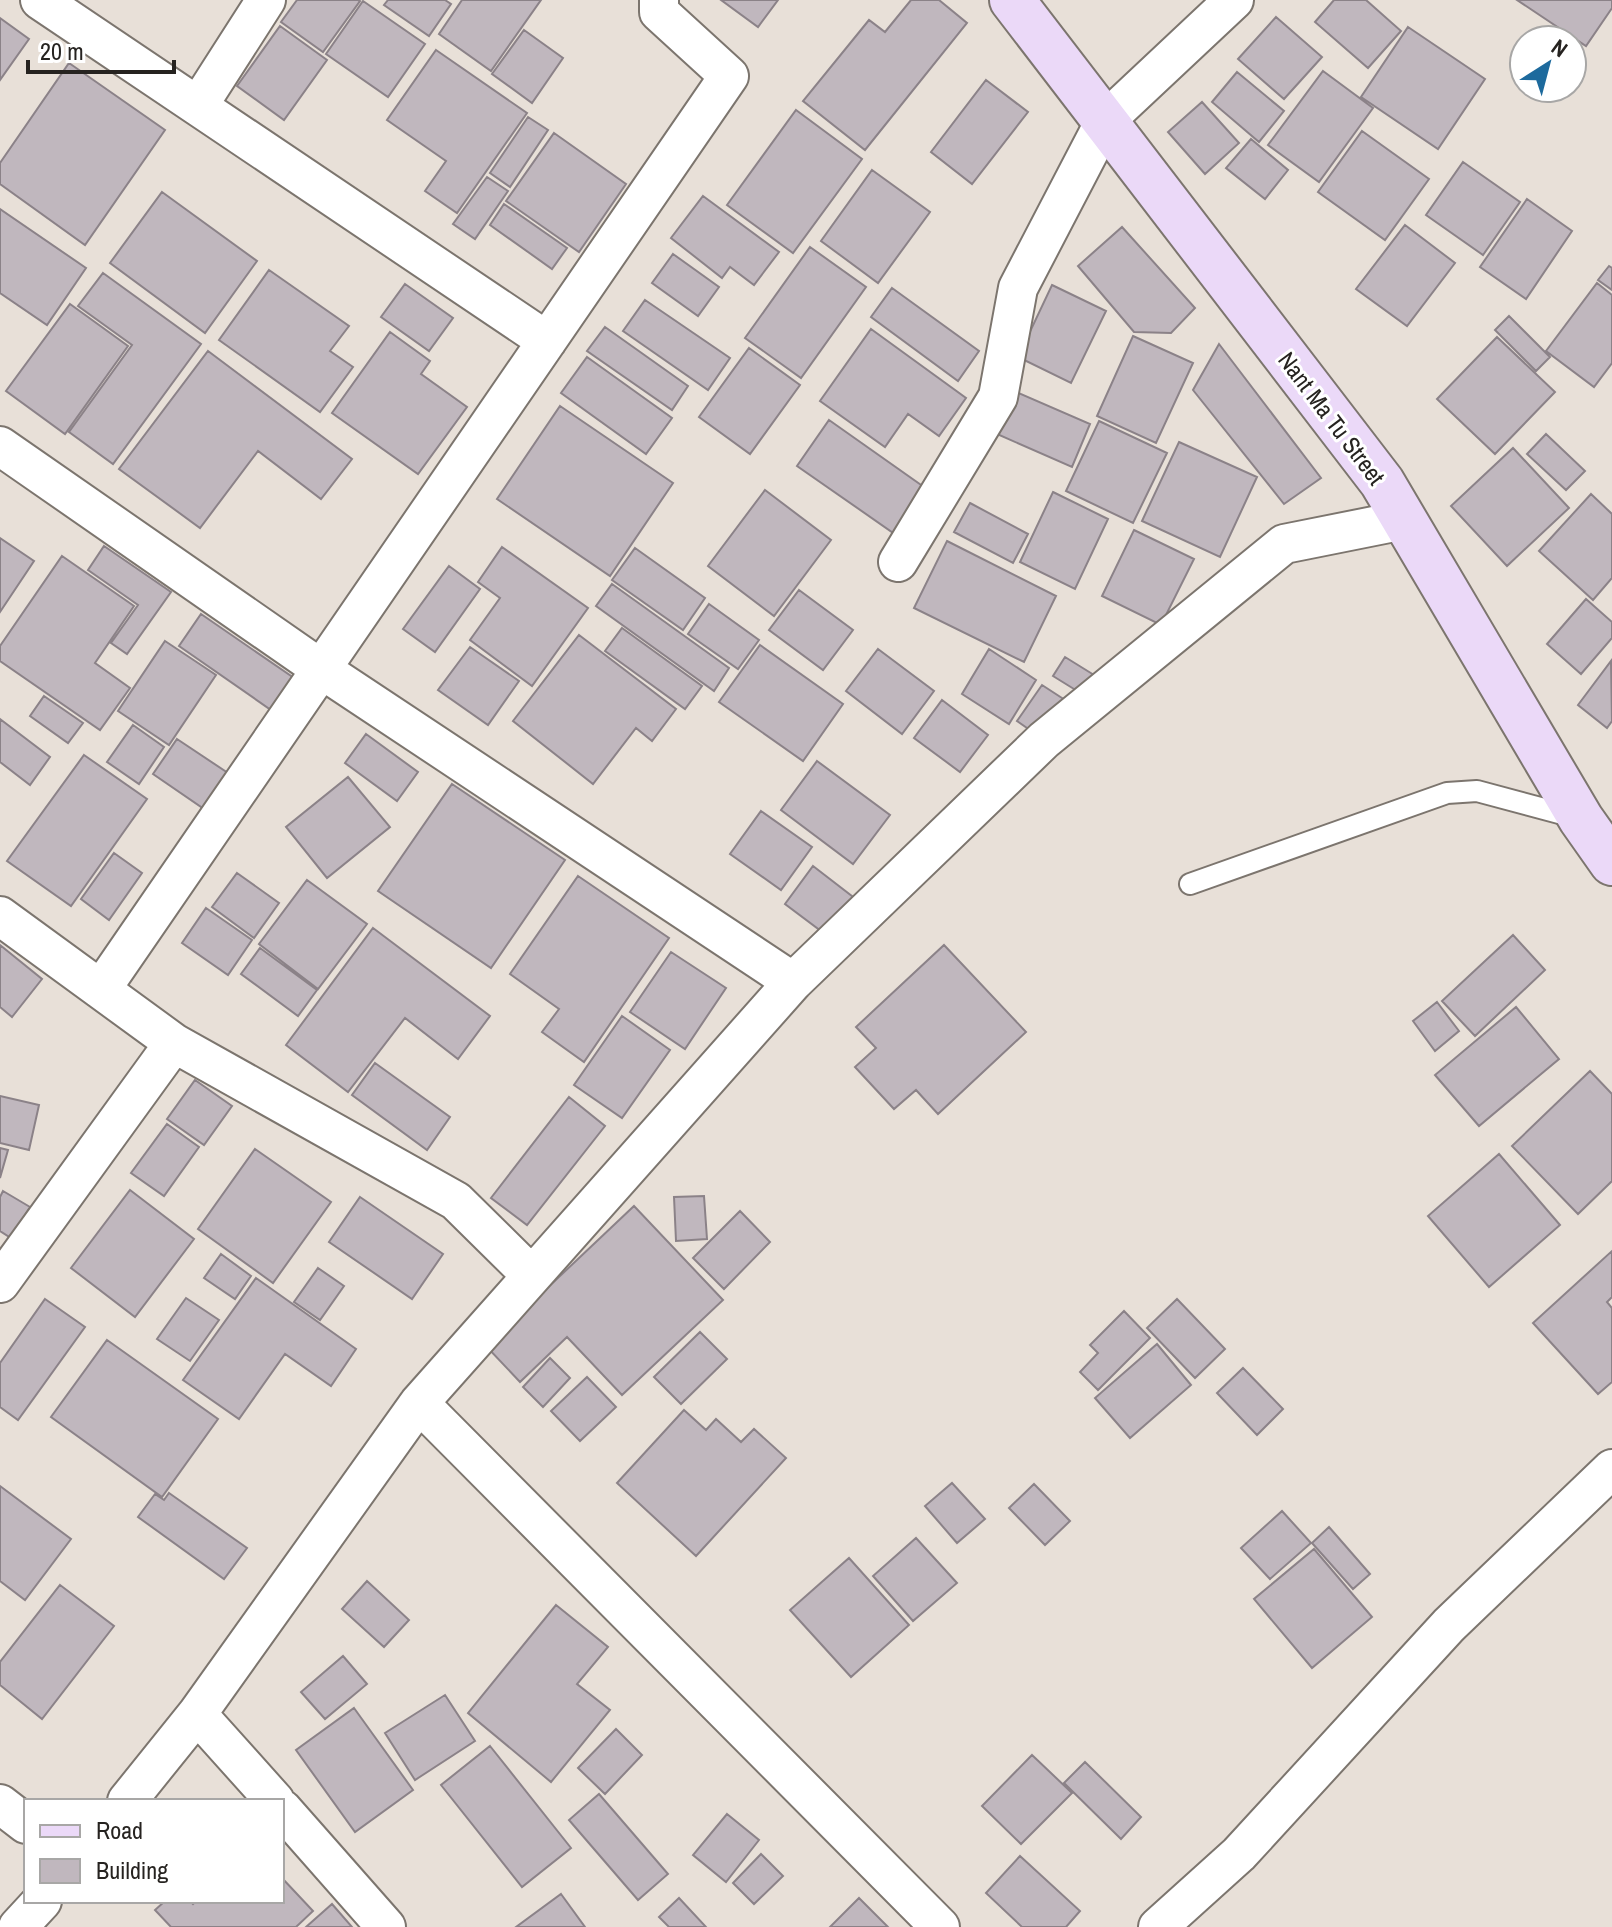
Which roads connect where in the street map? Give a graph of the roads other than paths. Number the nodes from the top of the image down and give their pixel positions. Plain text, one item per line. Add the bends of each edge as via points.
1 (40, 0) edge
2 (266, 0) edge
3 (1012, 0) edge
4 (1234, 0) edge
5 (653, 4) edge
6 (198, 106) junction
7 (1105, 121) junction
8 (547, 341) junction
9 (0, 446) edge
10 (1404, 520) junction
11 (898, 562) dead end
12 (321, 669) junction
13 (1581, 819) junction
14 (1612, 863) edge
15 (1190, 884) dead end
16 (0, 916) edge
17 (793, 982) junction
18 (102, 988) junction
19 (174, 1043) junction
20 (531, 1275) junction
21 (0, 1283) edge
22 (419, 1403) junction
23 (1612, 1469) edge
24 (197, 1714) junction
25 (129, 1799) edge
26 (273, 1799) edge
27 (0, 1804) edge
28 (284, 1811) edge
29 (24, 1822) edge
30 (40, 1903) edge
31 (18, 1927) edge
32 (386, 1927) edge
33 (940, 1927) edge
34 (1158, 1927) edge

1 - 6 street
2 - 6 street
3 - 7 street, Nant Ma Tu Street
4 - 7 street
5 - 8 street via 729,76
6 - 8 street
7 - 10 street, Nant Ma Tu Street via 1382,482
7 - 11 street via 1018,288 998,397
8 - 12 street
9 - 12 street
10 - 13 street, Nant Ma Tu Street
10 - 17 street via 1284,544 1044,740
12 - 17 street
12 - 18 street
13 - 14 street, Nant Ma Tu Street
13 - 15 lane via 1477,791 1447,793
16 - 18 street
17 - 20 street
18 - 19 street
19 - 20 street via 456,1201
19 - 21 street
20 - 22 street
22 - 24 street
22 - 33 street
23 - 34 street via 1449,1625 1239,1854
24 - 25 street
24 - 26 street
27 - 29 street
28 - 32 street
30 - 31 street

